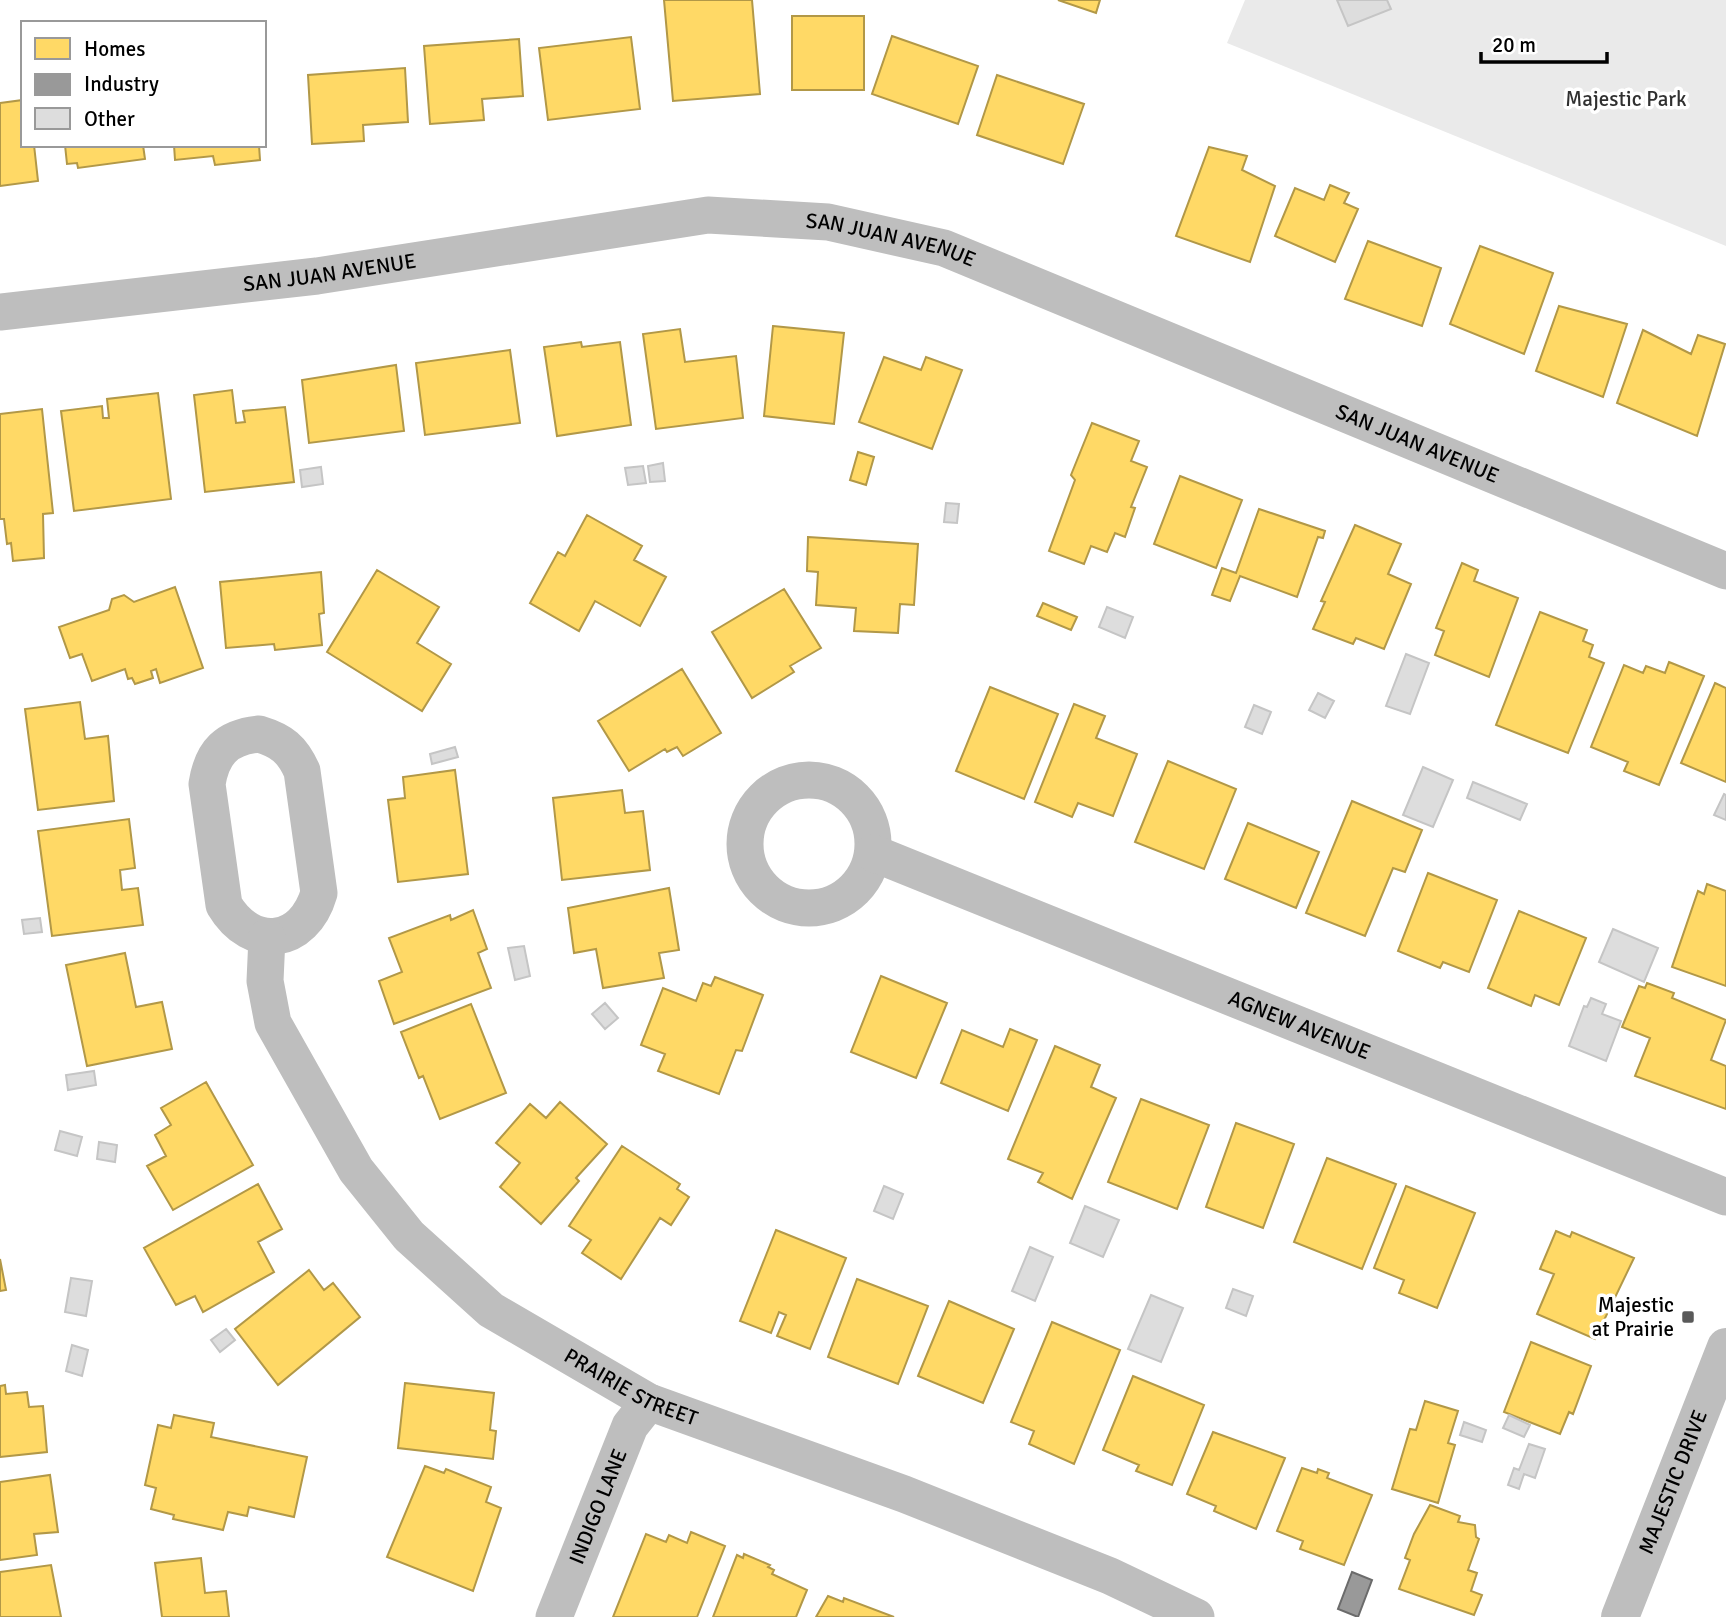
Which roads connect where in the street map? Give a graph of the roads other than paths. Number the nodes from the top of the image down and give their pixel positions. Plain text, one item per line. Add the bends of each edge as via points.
1 (0, 312) edge
2 (1726, 571) edge
3 (873, 853) dead end
4 (267, 937) junction
5 (1726, 1196) edge
6 (1726, 1347) edge
7 (649, 1402) junction
8 (554, 1617) edge
9 (1196, 1617) edge
10 (1620, 1617) edge

1 - 2 street, SAN JUAN AVENUE via 317,276 708,215 828,222 944,248
3 - 5 street, AGNEW AVENUE
4 - 4 street via 302,925 314,910 319,893 302,771 294,753 279,740 259,734 239,736 222,747 210,764 207,784 224,905 234,922
4 - 7 street, PRAIRIE STREET via 265,981 274,1023 356,1170 409,1236 491,1310
6 - 10 street, MAJESTIC DRIVE
7 - 8 street, INDIGO LANE via 630,1426
7 - 9 street, PRAIRIE STREET via 904,1494 1110,1576

